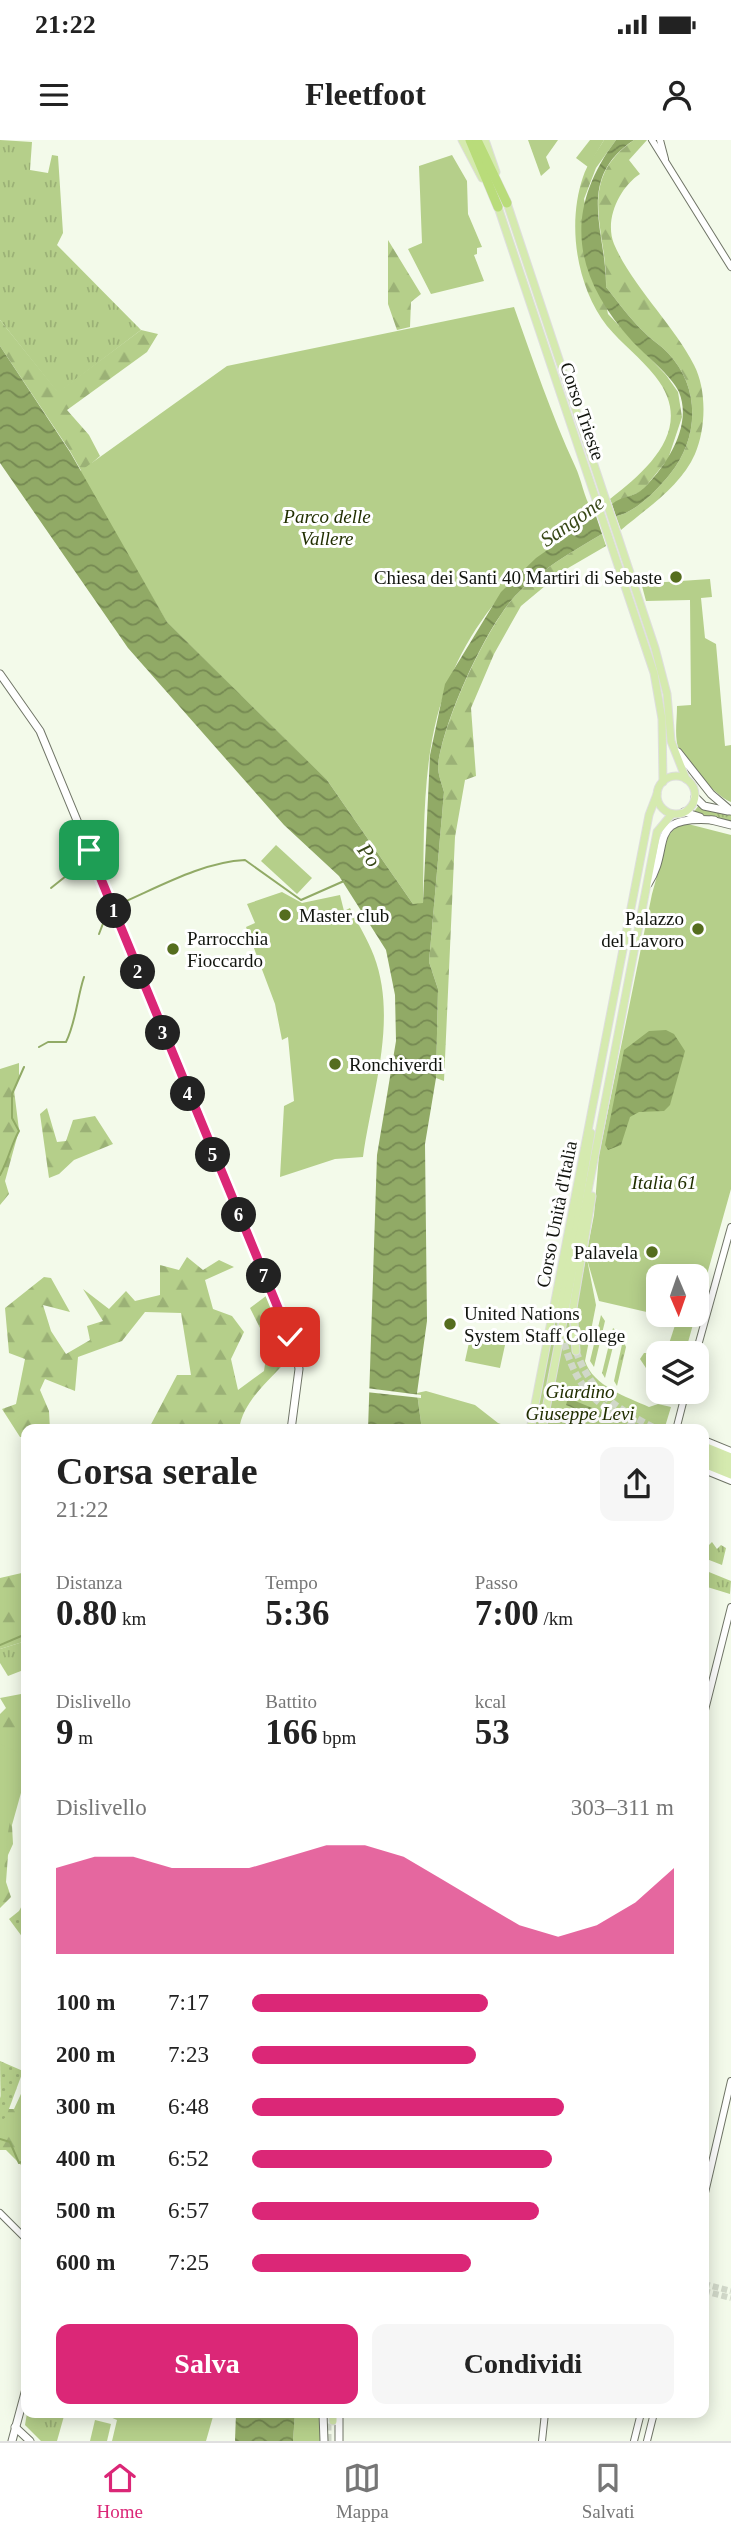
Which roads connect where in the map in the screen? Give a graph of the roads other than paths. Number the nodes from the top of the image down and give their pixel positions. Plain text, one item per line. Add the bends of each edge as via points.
1 (462, 140) edge
2 (470, 140) edge
3 (477, 140) edge
4 (485, 140) edge
5 (652, 140) edge
6 (660, 140) edge
7 (665, 159) junction
8 (503, 205) junction
9 (731, 267) edge
10 (612, 531) junction
11 (0, 674) edge
12 (671, 741) junction
13 (685, 779) junction
14 (663, 782) junction
15 (657, 794) junction
16 (695, 797) junction
17 (684, 812) junction
18 (731, 812) edge
19 (672, 814) junction
20 (714, 820) junction
21 (731, 825) edge
22 (646, 886) junction
23 (596, 1087) junction
24 (597, 1151) junction
25 (731, 1227) edge
26 (560, 1312) tunnel mouth
27 (699, 1341) edge
28 (576, 1351) tunnel mouth
29 (683, 1404) edge
30 (292, 1424) edge
31 (531, 1424) edge
32 (543, 1424) edge
33 (678, 1424) edge
34 (709, 1442) edge
35 (709, 1448) edge
36 (731, 1451) edge
37 (709, 1454) edge
38 (731, 1457) edge
39 (709, 1460) edge
40 (731, 1462) edge
41 (709, 1466) edge
42 (731, 1469) edge
43 (709, 1472) edge
44 (731, 1475) edge
45 (731, 1480) edge
46 (731, 1607) edge
47 (709, 1693) edge
48 (731, 2081) edge
49 (709, 2176) edge
50 (0, 2213) edge
51 (21, 2234) edge
52 (21, 2408) edge
53 (329, 2418) edge
54 (339, 2418) edge
55 (544, 2418) edge
56 (639, 2418) edge
57 (653, 2418) edge
58 (16, 2427) junction
59 (12, 2441) edge
60 (30, 2441) edge
61 (324, 2441) edge
62 (339, 2441) edge
63 (542, 2441) edge
64 (634, 2441) edge
65 (647, 2441) edge

1 - 8 main road, Corso Trieste
2 - 8 highway
3 - 8 highway
4 - 8 main road, Corso Trieste
5 - 7 street
6 - 7 street
7 - 9 street
8 - 10 main road, Corso Trieste via 597,501
8 - 10 main road, Corso Trieste via 606,498
10 - 12 main road, Corso Trieste via 662,670
10 - 14 main road, Corso Trieste via 654,673 662,719
11 - 30 main road via 38,725 296,1350 299,1369
12 - 13 main road, Corso Trieste
12 - 18 main road via 711,794
13 - 14 main road via 674,776
13 - 16 main road
14 - 15 main road
15 - 19 main road via 662,807
15 - 23 main road, Corso Unità d'Italia via 649,815
16 - 17 main road
16 - 18 main road via 704,806
17 - 19 main road
17 - 20 main road
19 - 22 main road, Corso Unità d'Italia via 657,832
20 - 21 main road
20 - 22 main road via 688,820 670,827 661,839
22 - 24 main road, Corso Unità d'Italia
23 - 26 main road, Corso Unità d'Italia
23 - 31 main road, Corso Unità d'Italia
24 - 28 main road, Corso Unità d'Italia via 573,1308
24 - 32 main road, Corso Unità d'Italia
25 - 27 street
29 - 33 street
34 - 36 street
35 - 38 main road
37 - 40 main road
39 - 42 main road
41 - 44 main road
43 - 45 street
46 - 47 street
48 - 49 street
50 - 51 street
52 - 58 main road
53 - 61 main road
54 - 62 main road
55 - 63 street
56 - 64 street
57 - 65 street
58 - 59 main road
58 - 60 main road

